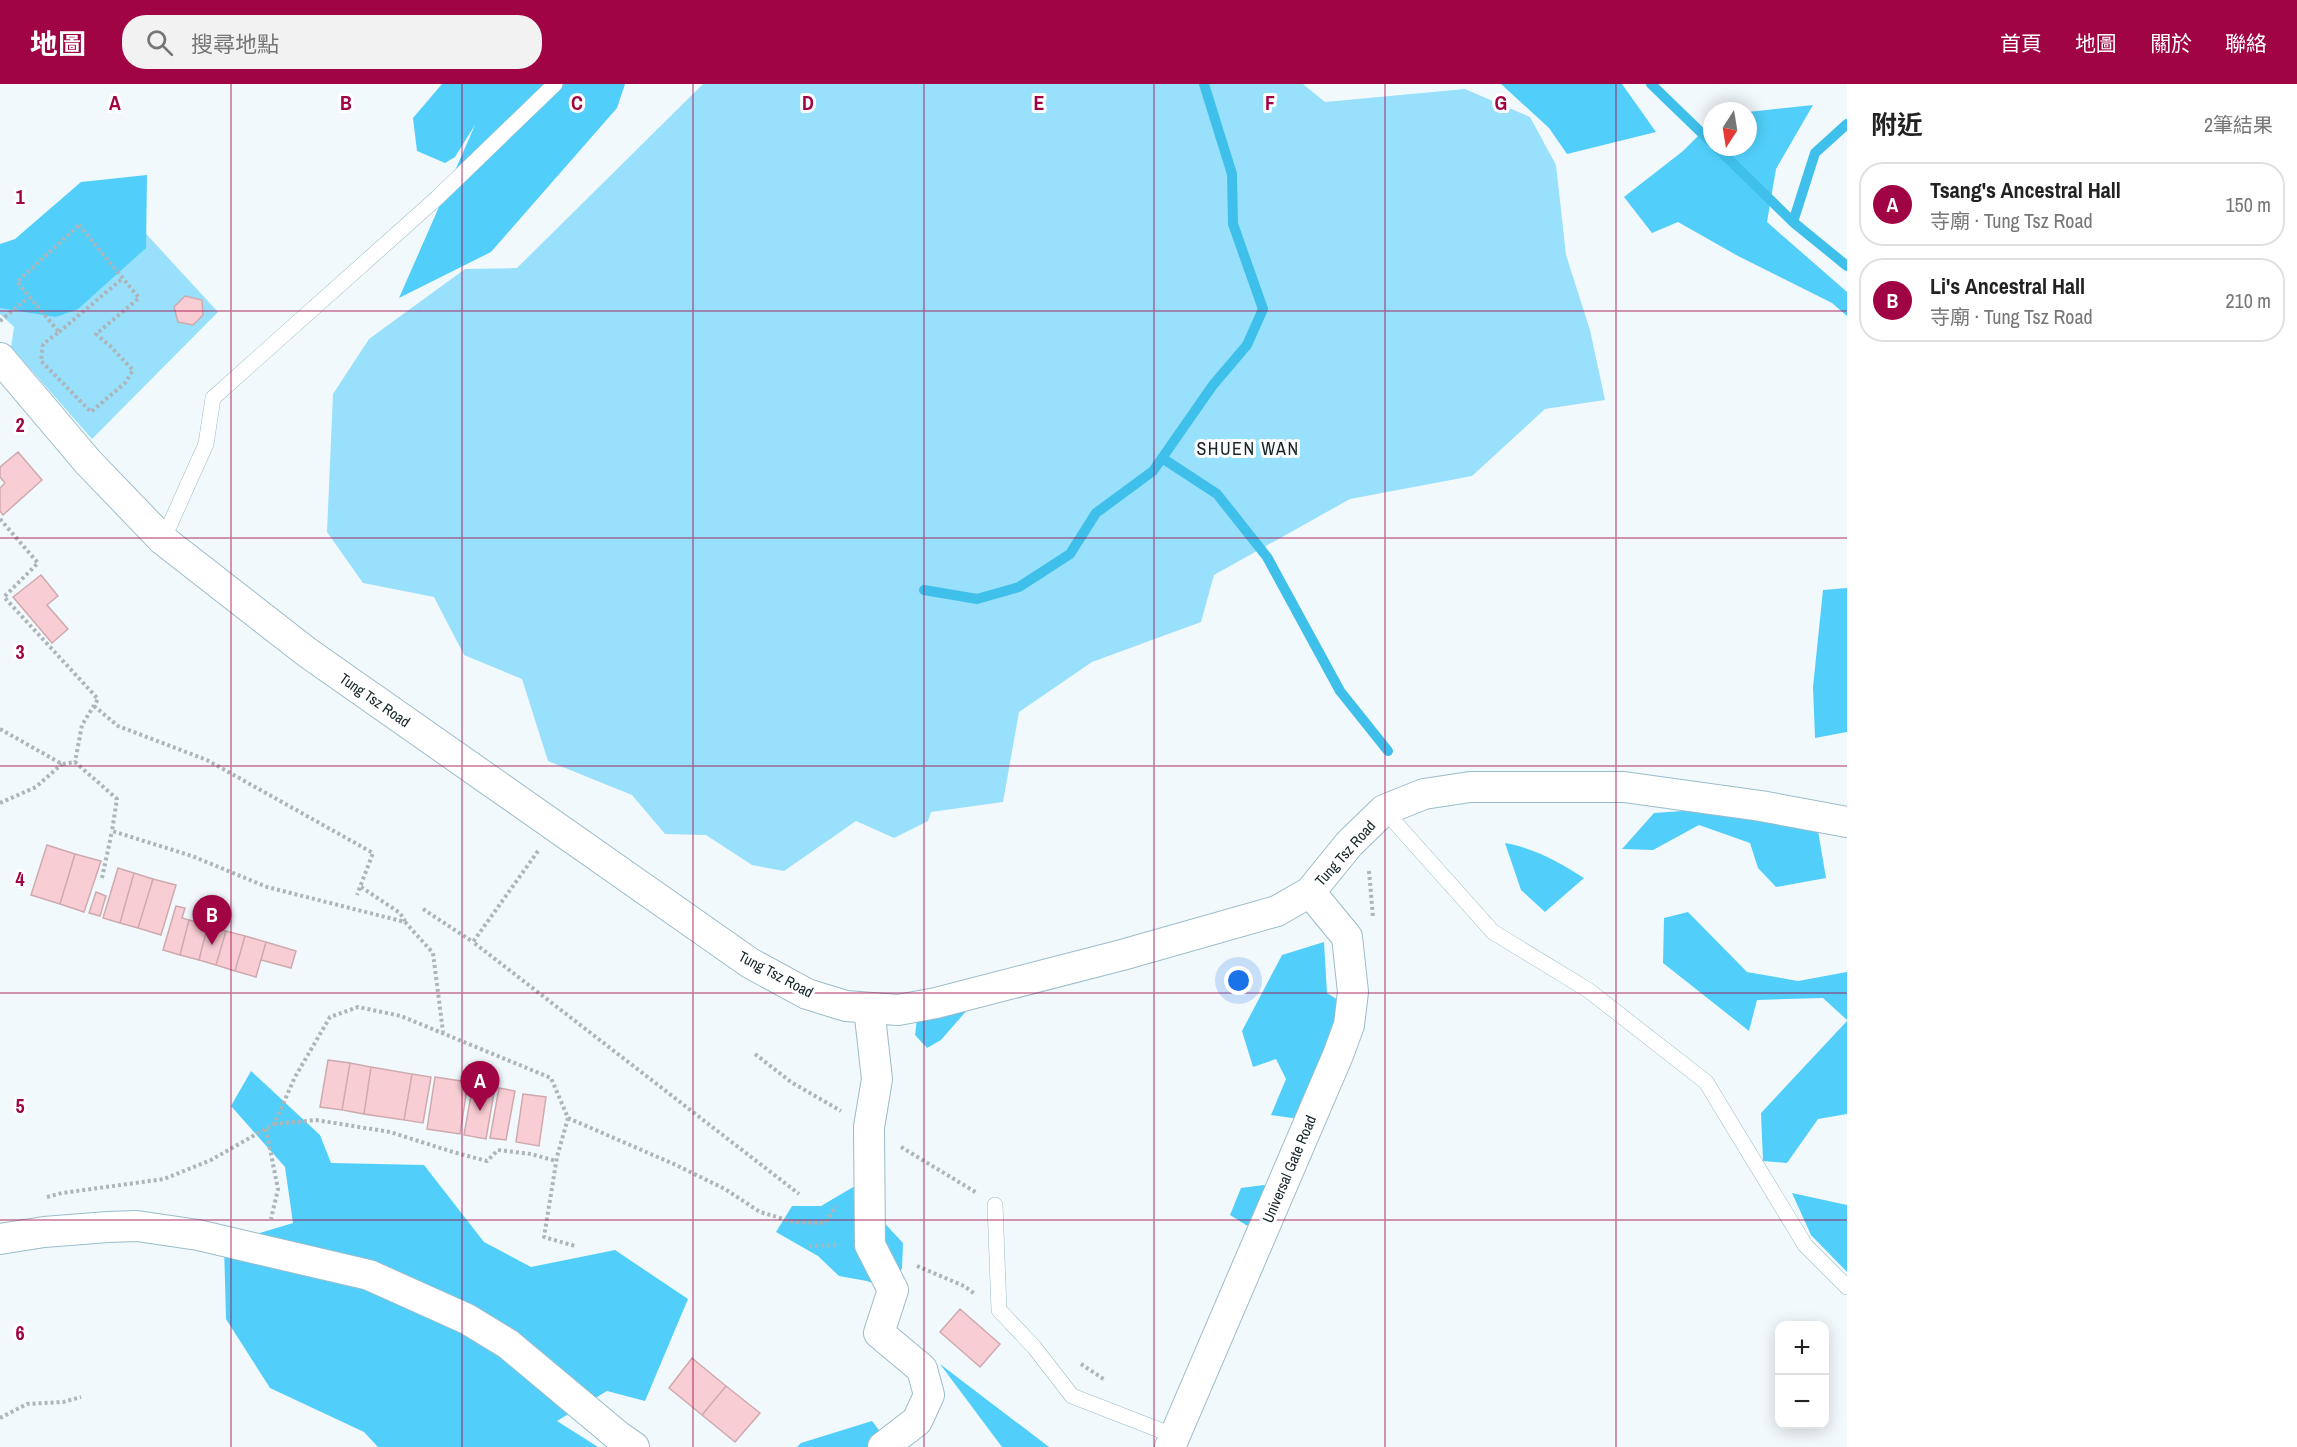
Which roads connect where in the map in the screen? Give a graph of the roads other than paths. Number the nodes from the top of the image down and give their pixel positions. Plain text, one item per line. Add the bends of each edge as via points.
1 (555, 84) edge
2 (0, 358) edge
3 (163, 540) junction
4 (1384, 810) junction
5 (1847, 822) edge
6 (1310, 892) junction
7 (869, 1008) junction
8 (995, 1205) dead end
9 (0, 1239) edge
10 (1847, 1287) edge
11 (1172, 1441) edge
12 (634, 1447) edge
13 (883, 1447) edge

1 - 3 lane via 436,198 213,398 206,444
2 - 3 street, Tung Tsz Road via 88,462
3 - 7 street, Tung Tsz Road via 308,653 750,963 807,994 846,1006
4 - 5 street, Tung Tsz Road via 1424,794 1470,787 1624,787
4 - 6 street, Tung Tsz Road via 1349,844
4 - 10 lane via 1493,932 1588,990 1706,1082 1804,1245
6 - 7 street, Tung Tsz Road via 1277,911 1133,952 936,1003 898,1010
6 - 11 street, Universal Gate Road via 1347,937 1353,992 1349,1025
7 - 13 street via 877,1079 869,1127 870,1245 893,1290 879,1333 922,1370 929,1395 917,1421
8 - 11 lane via 999,1310 1072,1396
9 - 12 street via 137,1226 198,1235 369,1275 467,1318 507,1344

